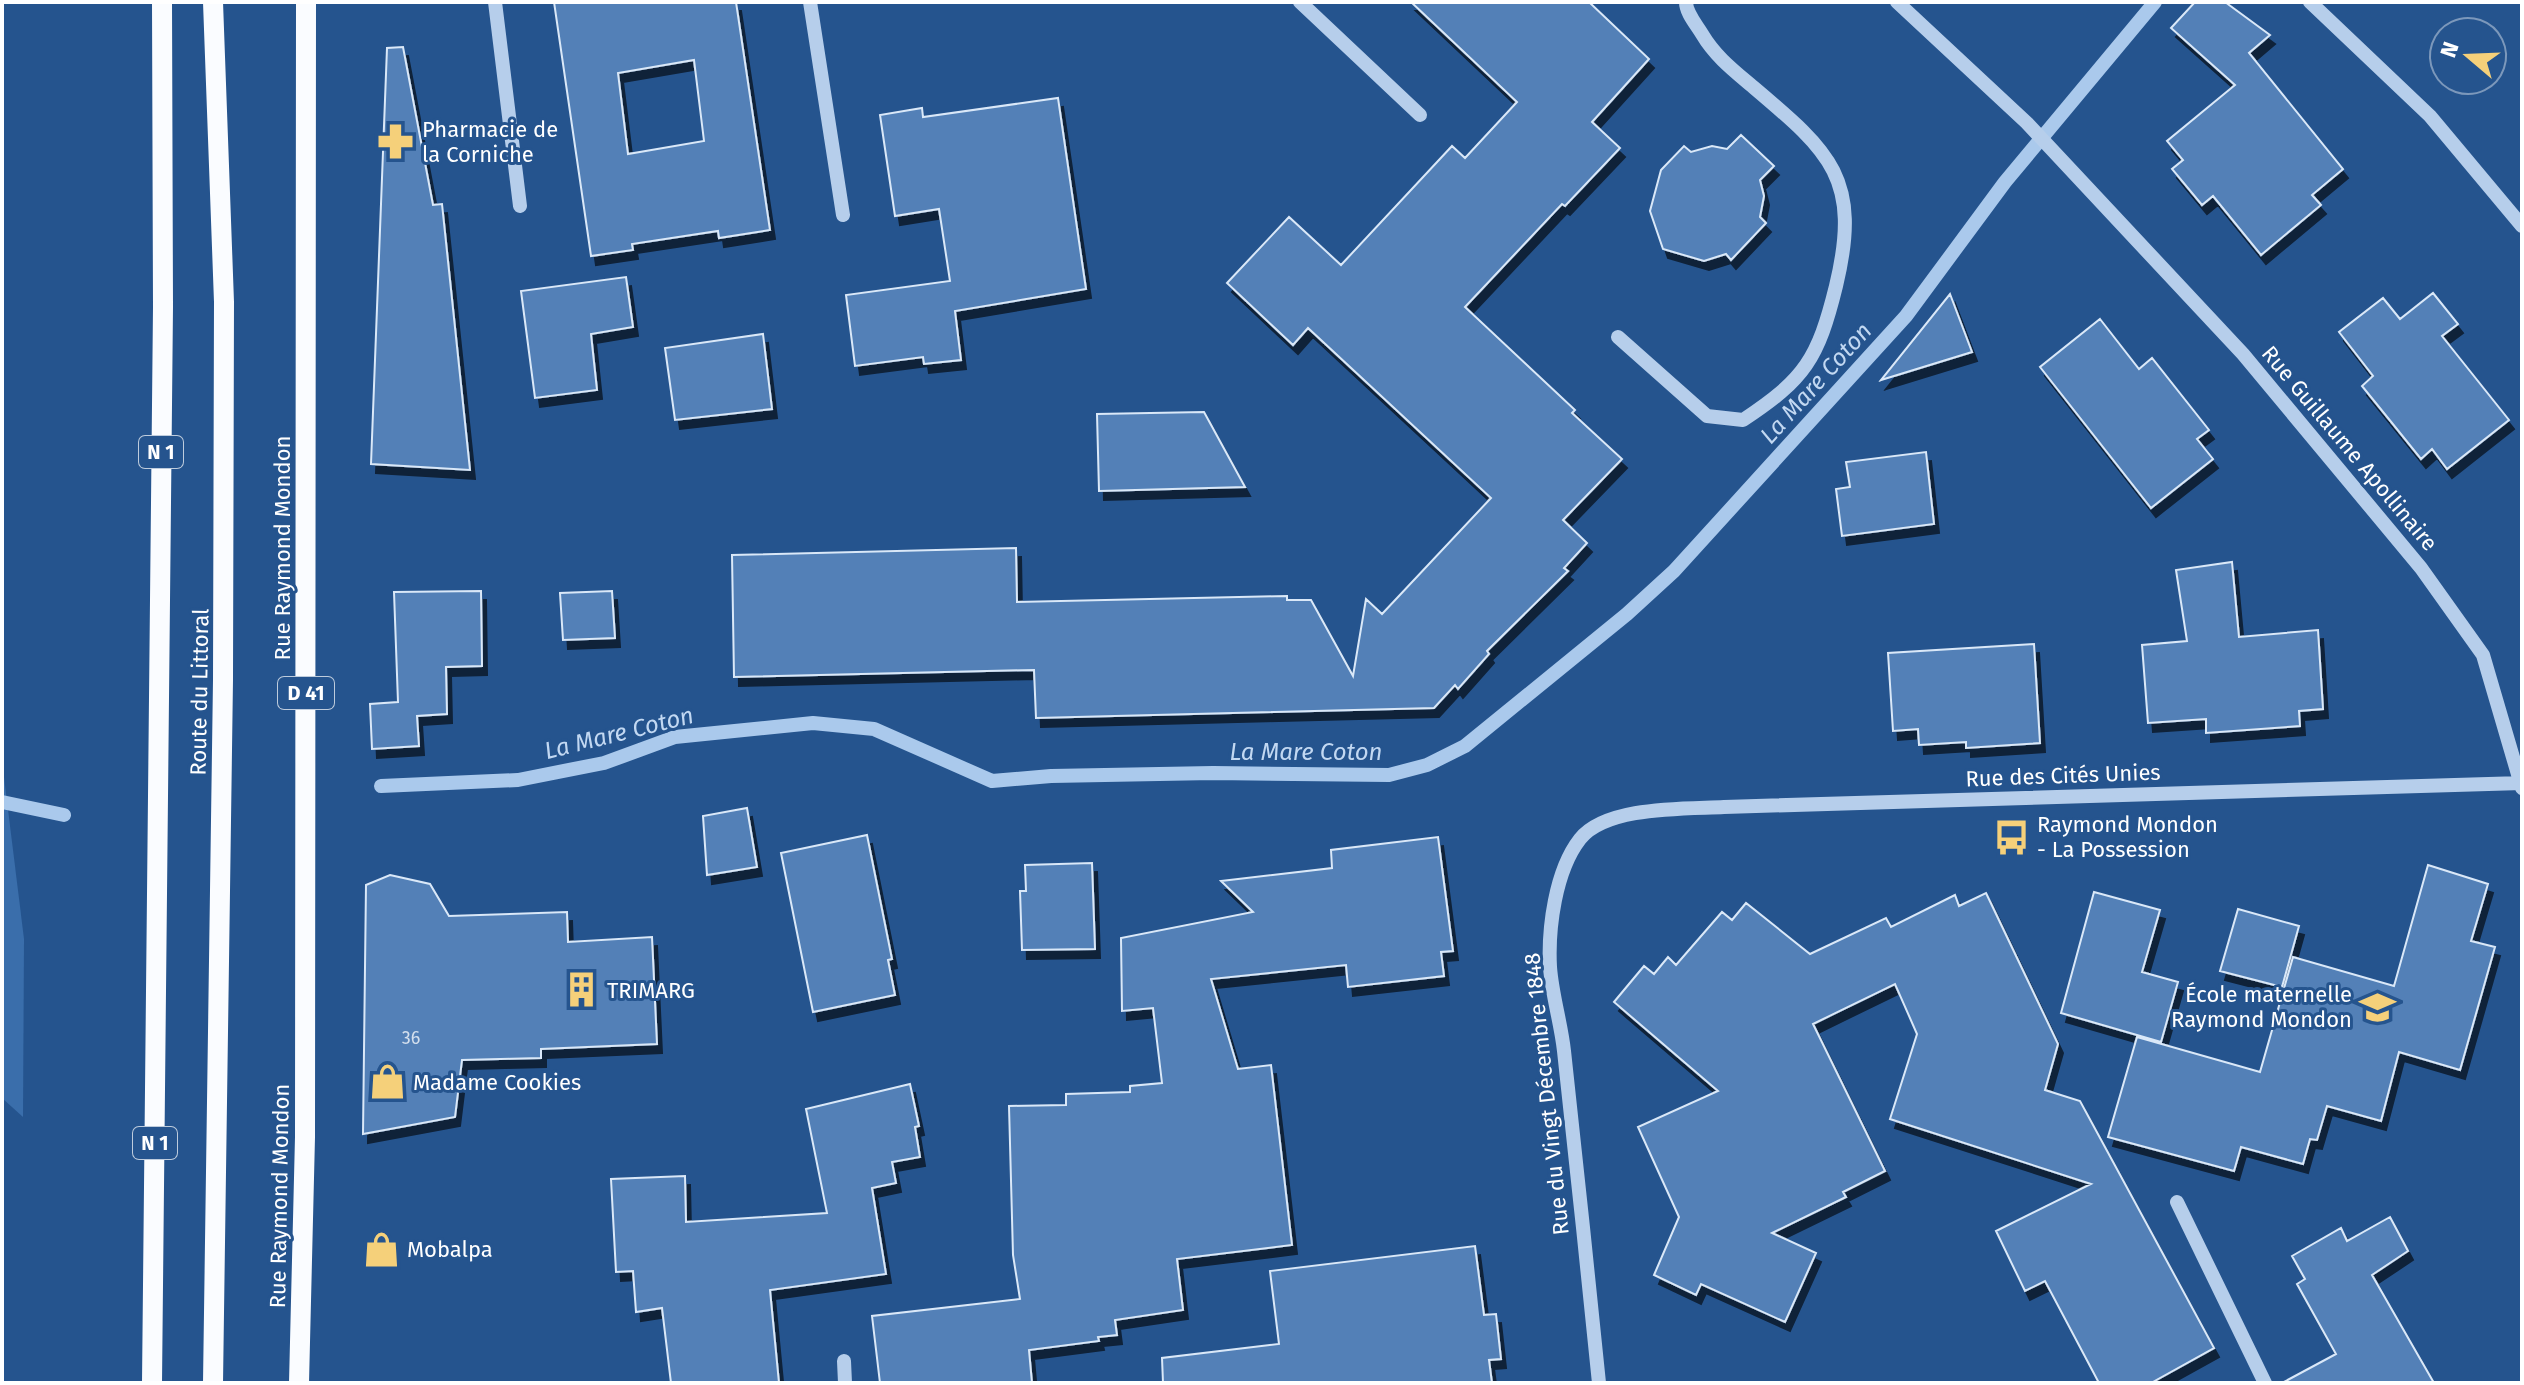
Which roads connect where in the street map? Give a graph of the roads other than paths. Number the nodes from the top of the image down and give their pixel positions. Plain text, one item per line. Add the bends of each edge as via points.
1 (162, 2) edge
2 (213, 2) edge
3 (306, 2) edge
4 (495, 2) edge
5 (810, 2) edge
6 (1300, 2) edge
7 (1686, 2) edge
8 (1897, 2) edge
9 (2310, 2) edge
10 (1420, 115) dead end
11 (520, 206) dead end
12 (843, 215) dead end
13 (2522, 226) edge
14 (1618, 337) dead end
15 (2522, 785) edge
16 (1606, 819) joint
17 (2177, 1202) dead end
18 (844, 1361) dead end
19 (152, 1383) edge
20 (213, 1383) edge
21 (299, 1383) edge
22 (845, 1383) edge
23 (1599, 1383) edge
24 (2265, 1383) edge

1 - 19 main road, Route du Littoral / N 1
2 - 20 main road, Route du Littoral via 224,302
3 - 21 main road, Rue Raymond Mondon / D 41 via 305,1137
4 - 11 street
5 - 12 street
6 - 10 street
7 - 14 street via 1712,52 1811,135 1839,178 1847,240 1825,331 1809,364 1783,393 1743,420 1707,416
8 - 15 street, Rue Guillaume Apollinaire via 2027,123 2243,354 2421,568 2483,655
9 - 13 street via 2430,116
15 - 16 street, Rue des Cités Unies via 1724,807
16 - 23 street, Rue du Vingt Décembre 1848 via 1580,838 1567,861 1554,911 1550,967
17 - 24 street
18 - 22 street

